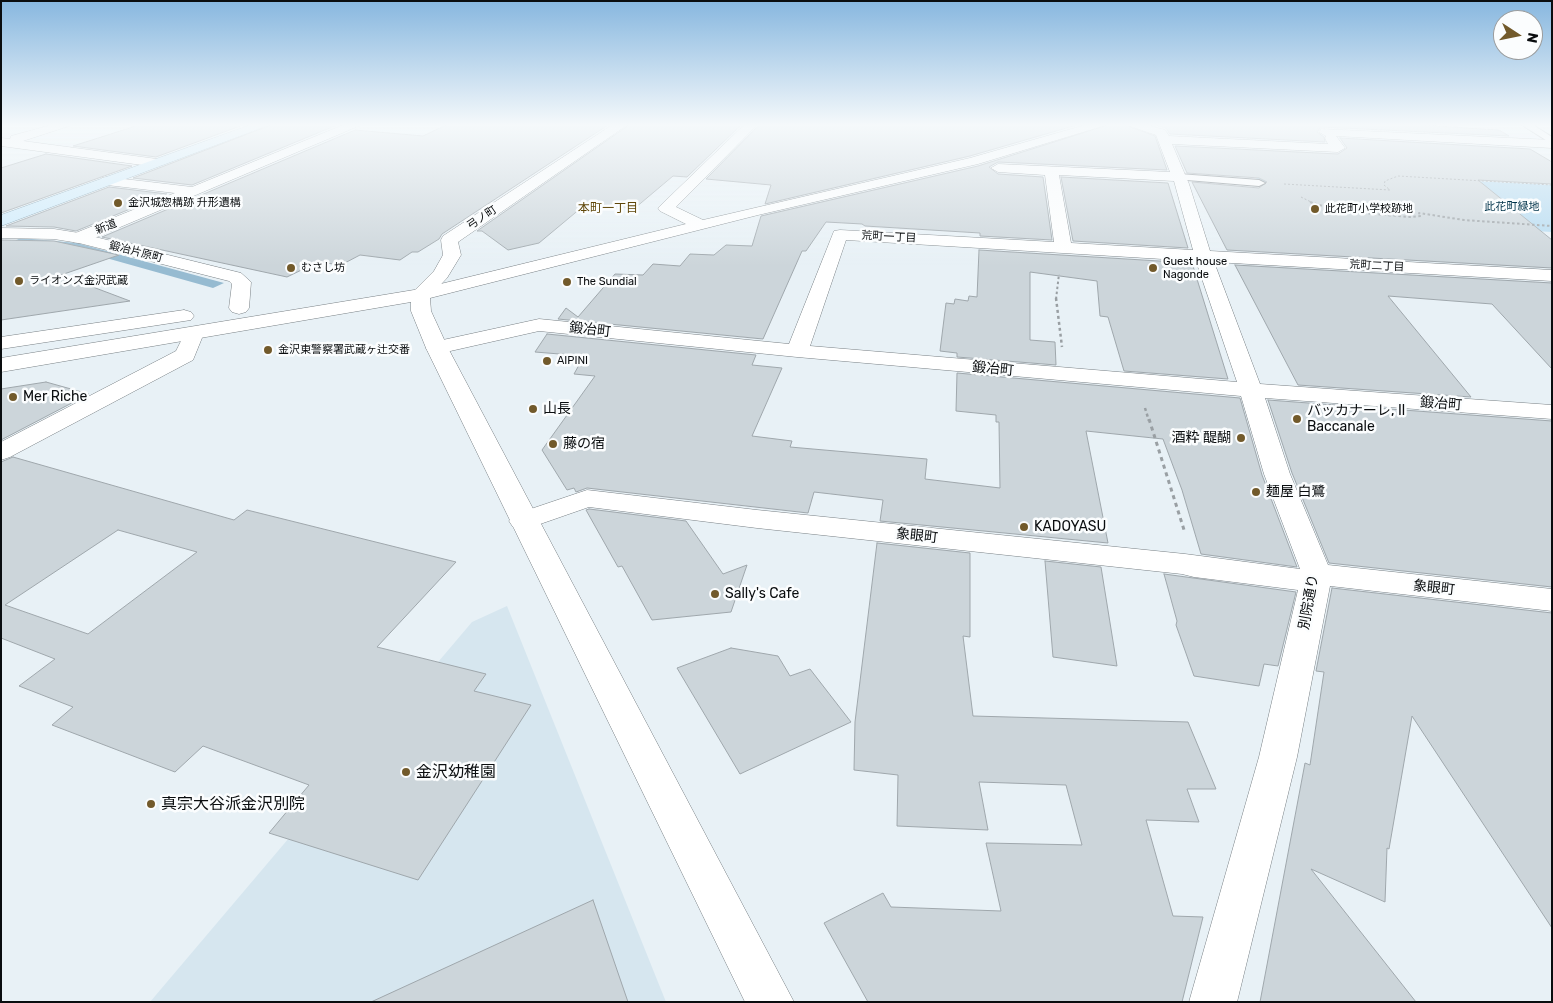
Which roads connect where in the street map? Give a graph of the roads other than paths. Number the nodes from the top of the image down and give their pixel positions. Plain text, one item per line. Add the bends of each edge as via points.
1 (133, 172) edge
2 (240, 172) edge
3 (551, 172) edge
4 (703, 172) edge
5 (865, 172) edge
6 (931, 172) edge
7 (1051, 172) edge
8 (1072, 172) edge
9 (1176, 172) edge
10 (107, 181) junction
11 (1180, 181) junction
12 (1259, 183) road end
13 (193, 191) junction
14 (751, 197) dead end
15 (715, 206) dead end
16 (680, 215) junction
17 (1, 221) edge
18 (702, 225) junction
19 (1, 233) edge
20 (601, 234) dead end
21 (80, 238) junction
22 (1062, 246) junction
23 (1203, 256) junction
24 (1552, 276) edge
25 (440, 279) junction
26 (239, 308) junction
27 (194, 333) junction
28 (1, 343) edge
29 (437, 348) junction
30 (797, 351) junction
31 (1, 365) edge
32 (1251, 390) junction
33 (1552, 412) edge
34 (1, 452) edge
35 (523, 521) junction
36 (1316, 577) junction
37 (1552, 600) edge
38 (770, 1002) edge
39 (1213, 1002) edge

1 - 10 main road
2 - 13 street, 新道
3 - 25 street, 弓ノ町 via 449,240 452,255
4 - 16 street via 666,208
5 - 14 street
6 - 18 street
7 - 22 street
8 - 11 street
9 - 11 street, 別院通り
10 - 13 street
10 - 17 main road
11 - 12 lane
11 - 23 street, 別院通り
13 - 21 street, 新道
15 - 16 street
16 - 18 street
16 - 20 street
18 - 25 street
19 - 21 street, 鍛冶片原町
21 - 26 street, 鍛冶片原町 via 240,280
22 - 23 street, 荒町二丁目
22 - 30 street, 荒町一丁目 via 840,235
23 - 24 street, 荒町二丁目
23 - 32 street, 別院通り
25 - 26 street
25 - 27 street
25 - 29 street via 421,311
26 - 28 street
27 - 31 street
27 - 34 street via 185,355
29 - 30 street, 鍛冶町 via 539,325
29 - 35 street
30 - 32 street, 鍛冶町
32 - 33 street, 鍛冶町
32 - 36 street, 別院通り via 1277,474
35 - 36 street, 象眼町 via 588,498 1194,567
35 - 38 street
36 - 37 street, 象眼町
36 - 39 street, 別院通り via 1278,756

